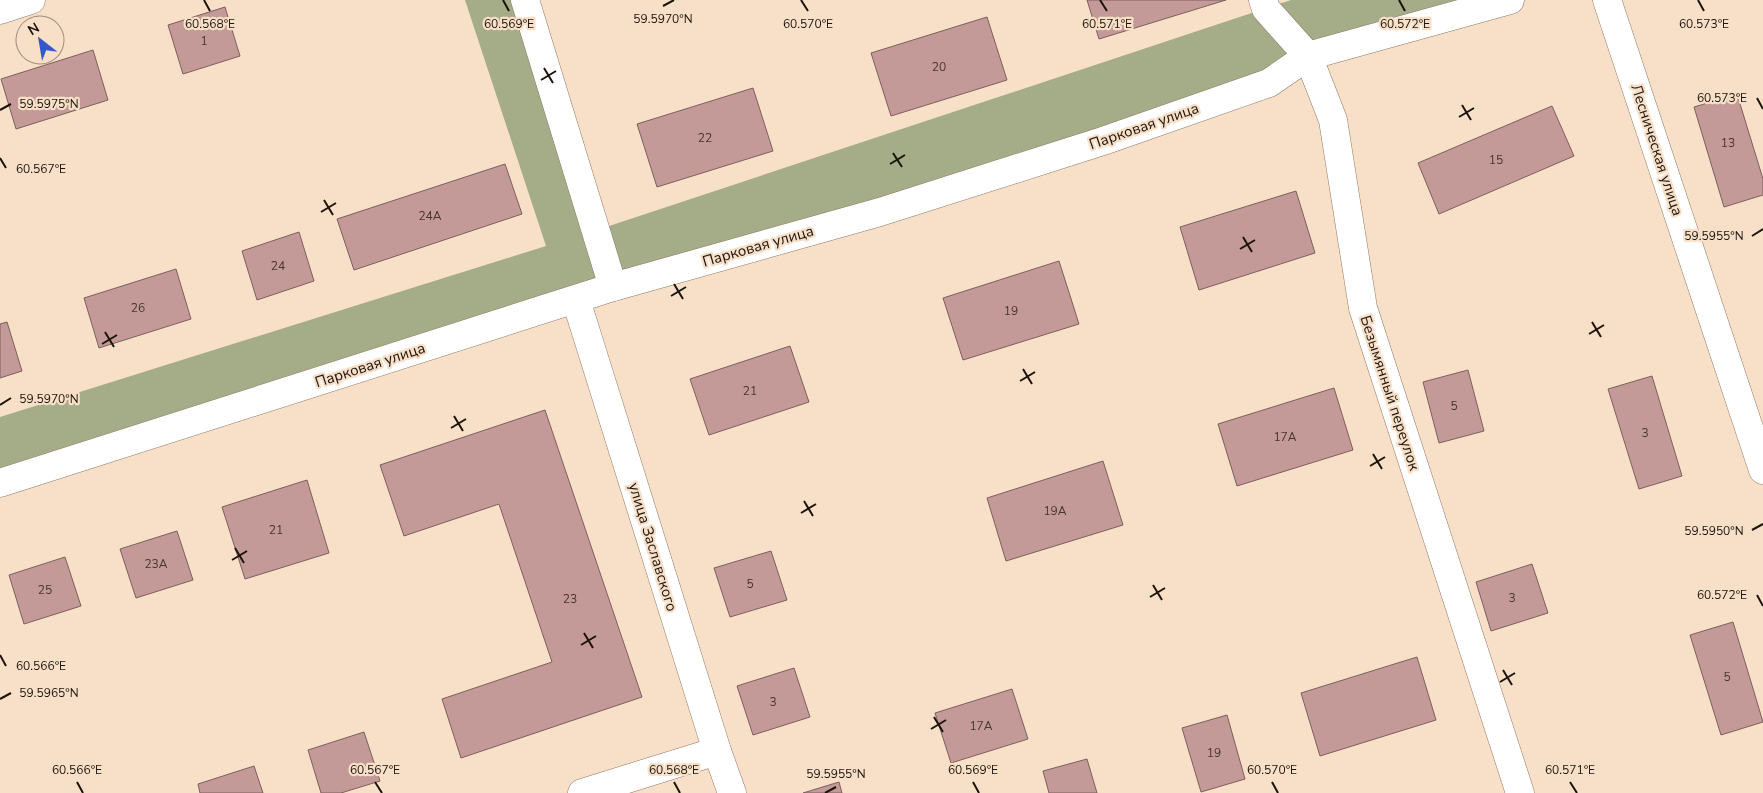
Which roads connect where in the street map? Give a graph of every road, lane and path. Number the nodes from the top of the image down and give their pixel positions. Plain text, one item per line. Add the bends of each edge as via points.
1 (31, 0) edge
2 (525, 0) edge
3 (1264, 0) edge
4 (1510, 0) edge
5 (1607, 0) edge
6 (0, 10) edge
7 (1308, 56) junction
8 (614, 287) junction
9 (576, 300) junction
10 (1763, 470) edge
11 (0, 483) edge
12 (717, 751) junction
13 (582, 793) edge
14 (732, 793) edge
15 (1520, 793) edge

1 - 6 street
2 - 8 street
3 - 7 street, Безымянный переулок via 1266,9
4 - 7 street, Парковая улица
5 - 10 street, Лесническая улица
7 - 8 street, Парковая улица via 1269,83 1104,141 880,212
7 - 15 street, Безымянный переулок via 1333,120 1363,308
8 - 9 street, Парковая улица
9 - 11 street, Парковая улица
9 - 12 street, улица Заславского
12 - 13 street
12 - 14 street, улица Заславского

